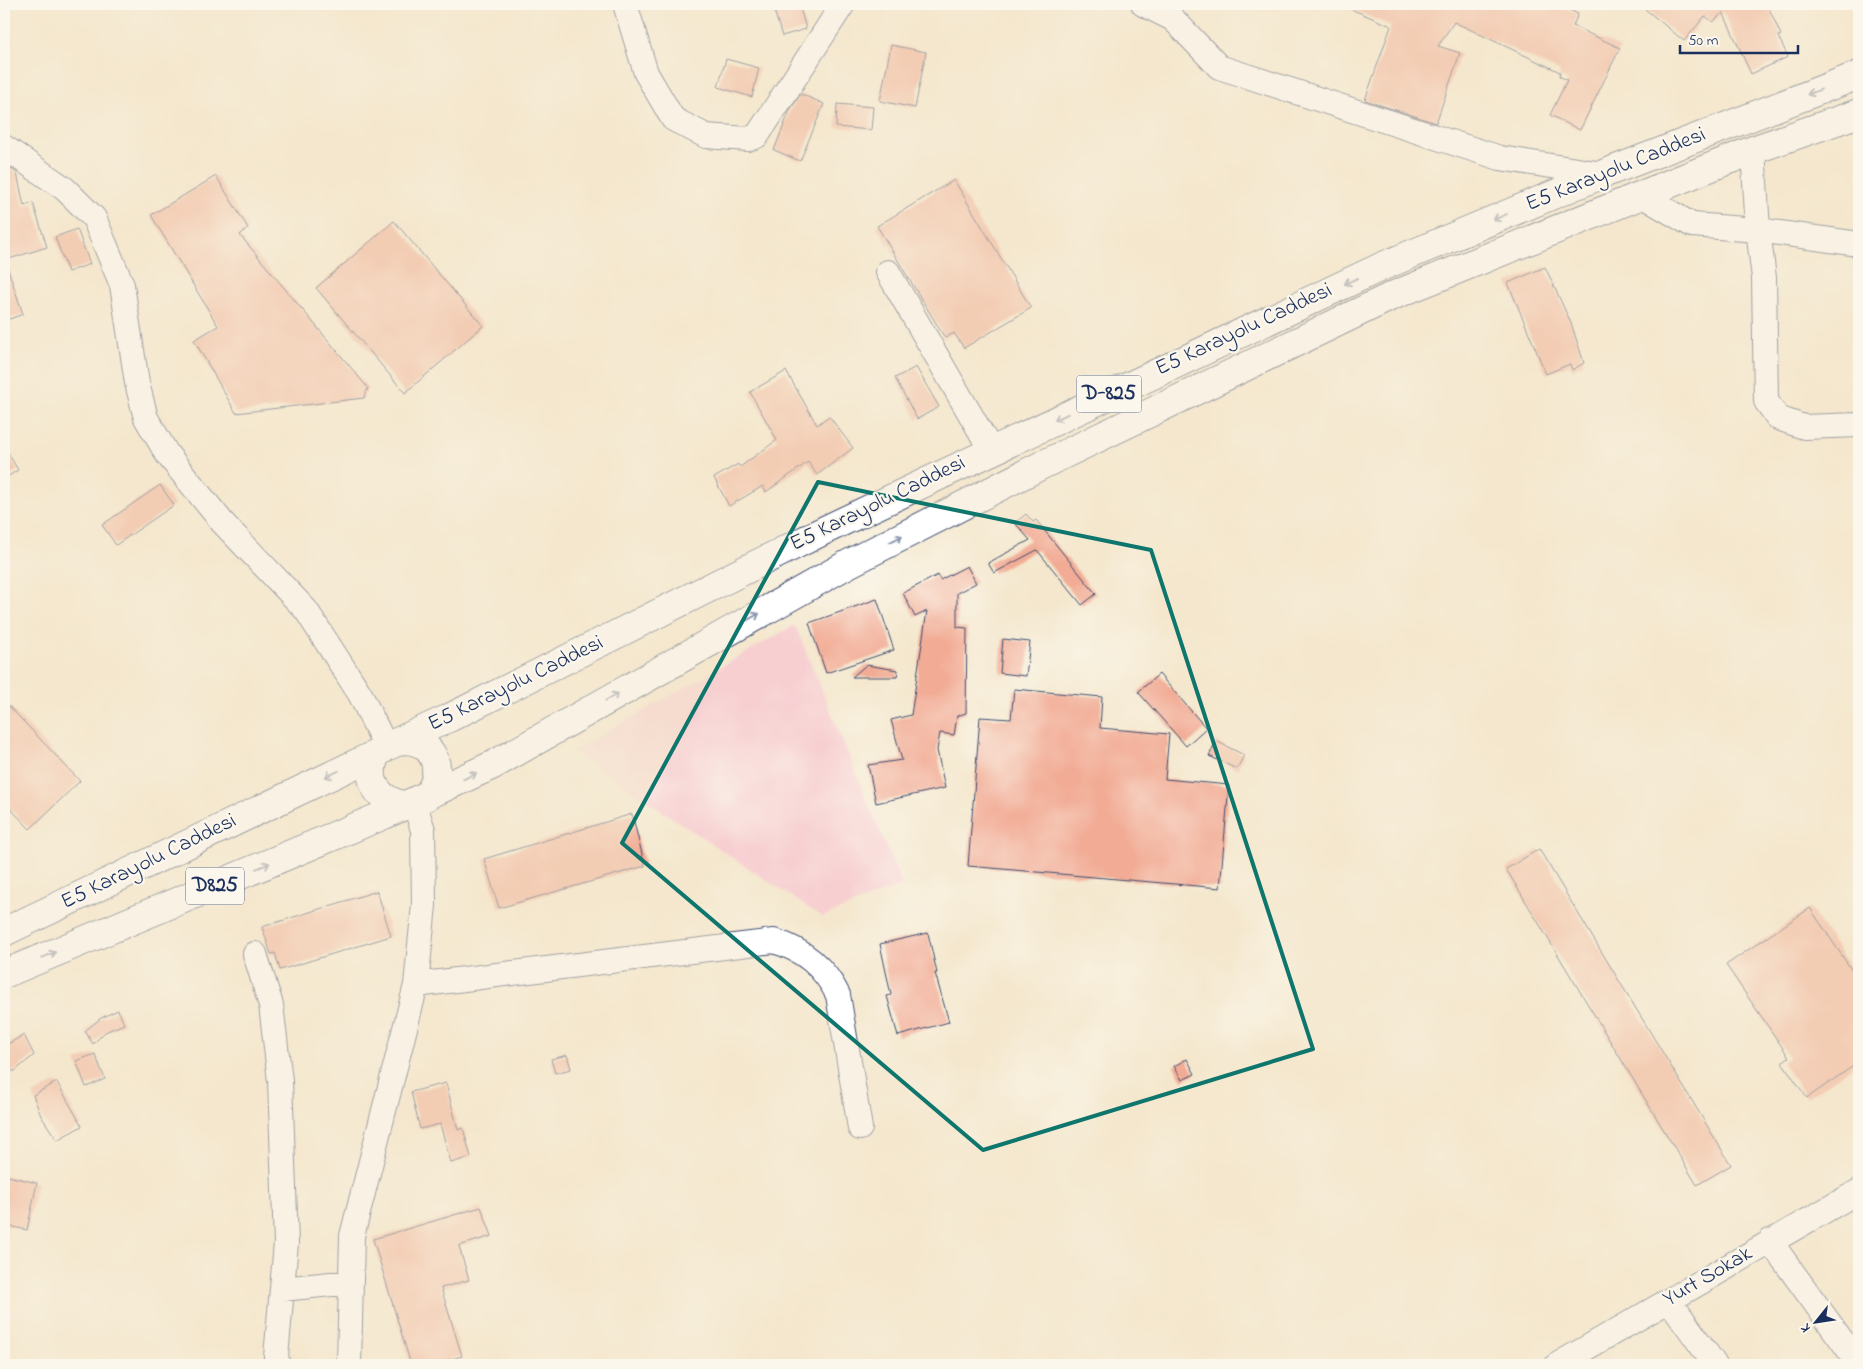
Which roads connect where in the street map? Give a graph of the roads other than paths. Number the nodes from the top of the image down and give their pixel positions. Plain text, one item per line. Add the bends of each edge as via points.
1 (843, 4) edge
2 (1143, 4) edge
3 (624, 6) edge
4 (1859, 75) edge
5 (1859, 113) edge
6 (4, 147) edge
7 (1752, 150) junction
8 (1603, 174) junction
9 (1641, 195) junction
10 (1758, 230) junction
11 (1859, 244) edge
12 (888, 272) dead end
13 (1859, 425) edge
14 (990, 450) junction
15 (388, 747) junction
16 (415, 802) junction
17 (4, 932) edge
18 (255, 954) dead end
19 (4, 974) edge
20 (416, 985) junction
21 (860, 1128) dead end
22 (1859, 1191) edge
23 (1770, 1241) junction
24 (351, 1282) junction
25 (282, 1289) junction
26 (1669, 1300) junction
27 (1859, 1364) edge
28 (278, 1365) edge
29 (349, 1365) edge
30 (1557, 1365) edge
31 (1715, 1365) edge

1 - 3 street via 757,136 748,139 706,136 672,119 646,74
2 - 8 street via 1173,19 1220,67 1500,158
4 -> 8 highway, E5 Karayolu Caddesi / D-825
5 - 7 highway, E5 Karayolu Caddesi / D-825
6 - 15 street via 65,189 94,218 122,285 137,384 146,418 167,454 222,522 306,610 360,694
7 - 9 highway, E5 Karayolu Caddesi / D-825
7 - 10 street
8 -> 14 highway, E5 Karayolu Caddesi / D-825 via 1383,266
9 - 10 street via 1692,225
16 -> 9 highway, E5 Karayolu Caddesi / D-825 via 493,765 848,564 1042,465 1392,296
10 - 11 street
10 - 13 street via 1764,278 1766,401 1778,418 1804,427
12 - 14 street
14 - 15 highway, E5 Karayolu Caddesi / D-825
15 - 16 highway via 371,774 376,788 386,800
15 - 16 highway, E5 Karayolu Caddesi via 412,740 422,744 435,759 436,780
15 -> 17 highway, E5 Karayolu Caddesi / D825
19 -> 16 highway, E5 Karayolu Caddesi / D825
16 - 20 street via 422,830 424,905
18 - 25 street via 271,1005 280,1081 286,1242
20 - 21 street via 774,941 786,944 816,963 838,995
20 - 24 street via 352,1236
22 - 23 street, Yurt Sokak
23 - 26 street, Yurt Sokak
23 - 27 street
24 - 25 street
24 - 29 street
25 - 28 street
26 - 30 street, Yurt Sokak
26 - 31 street

